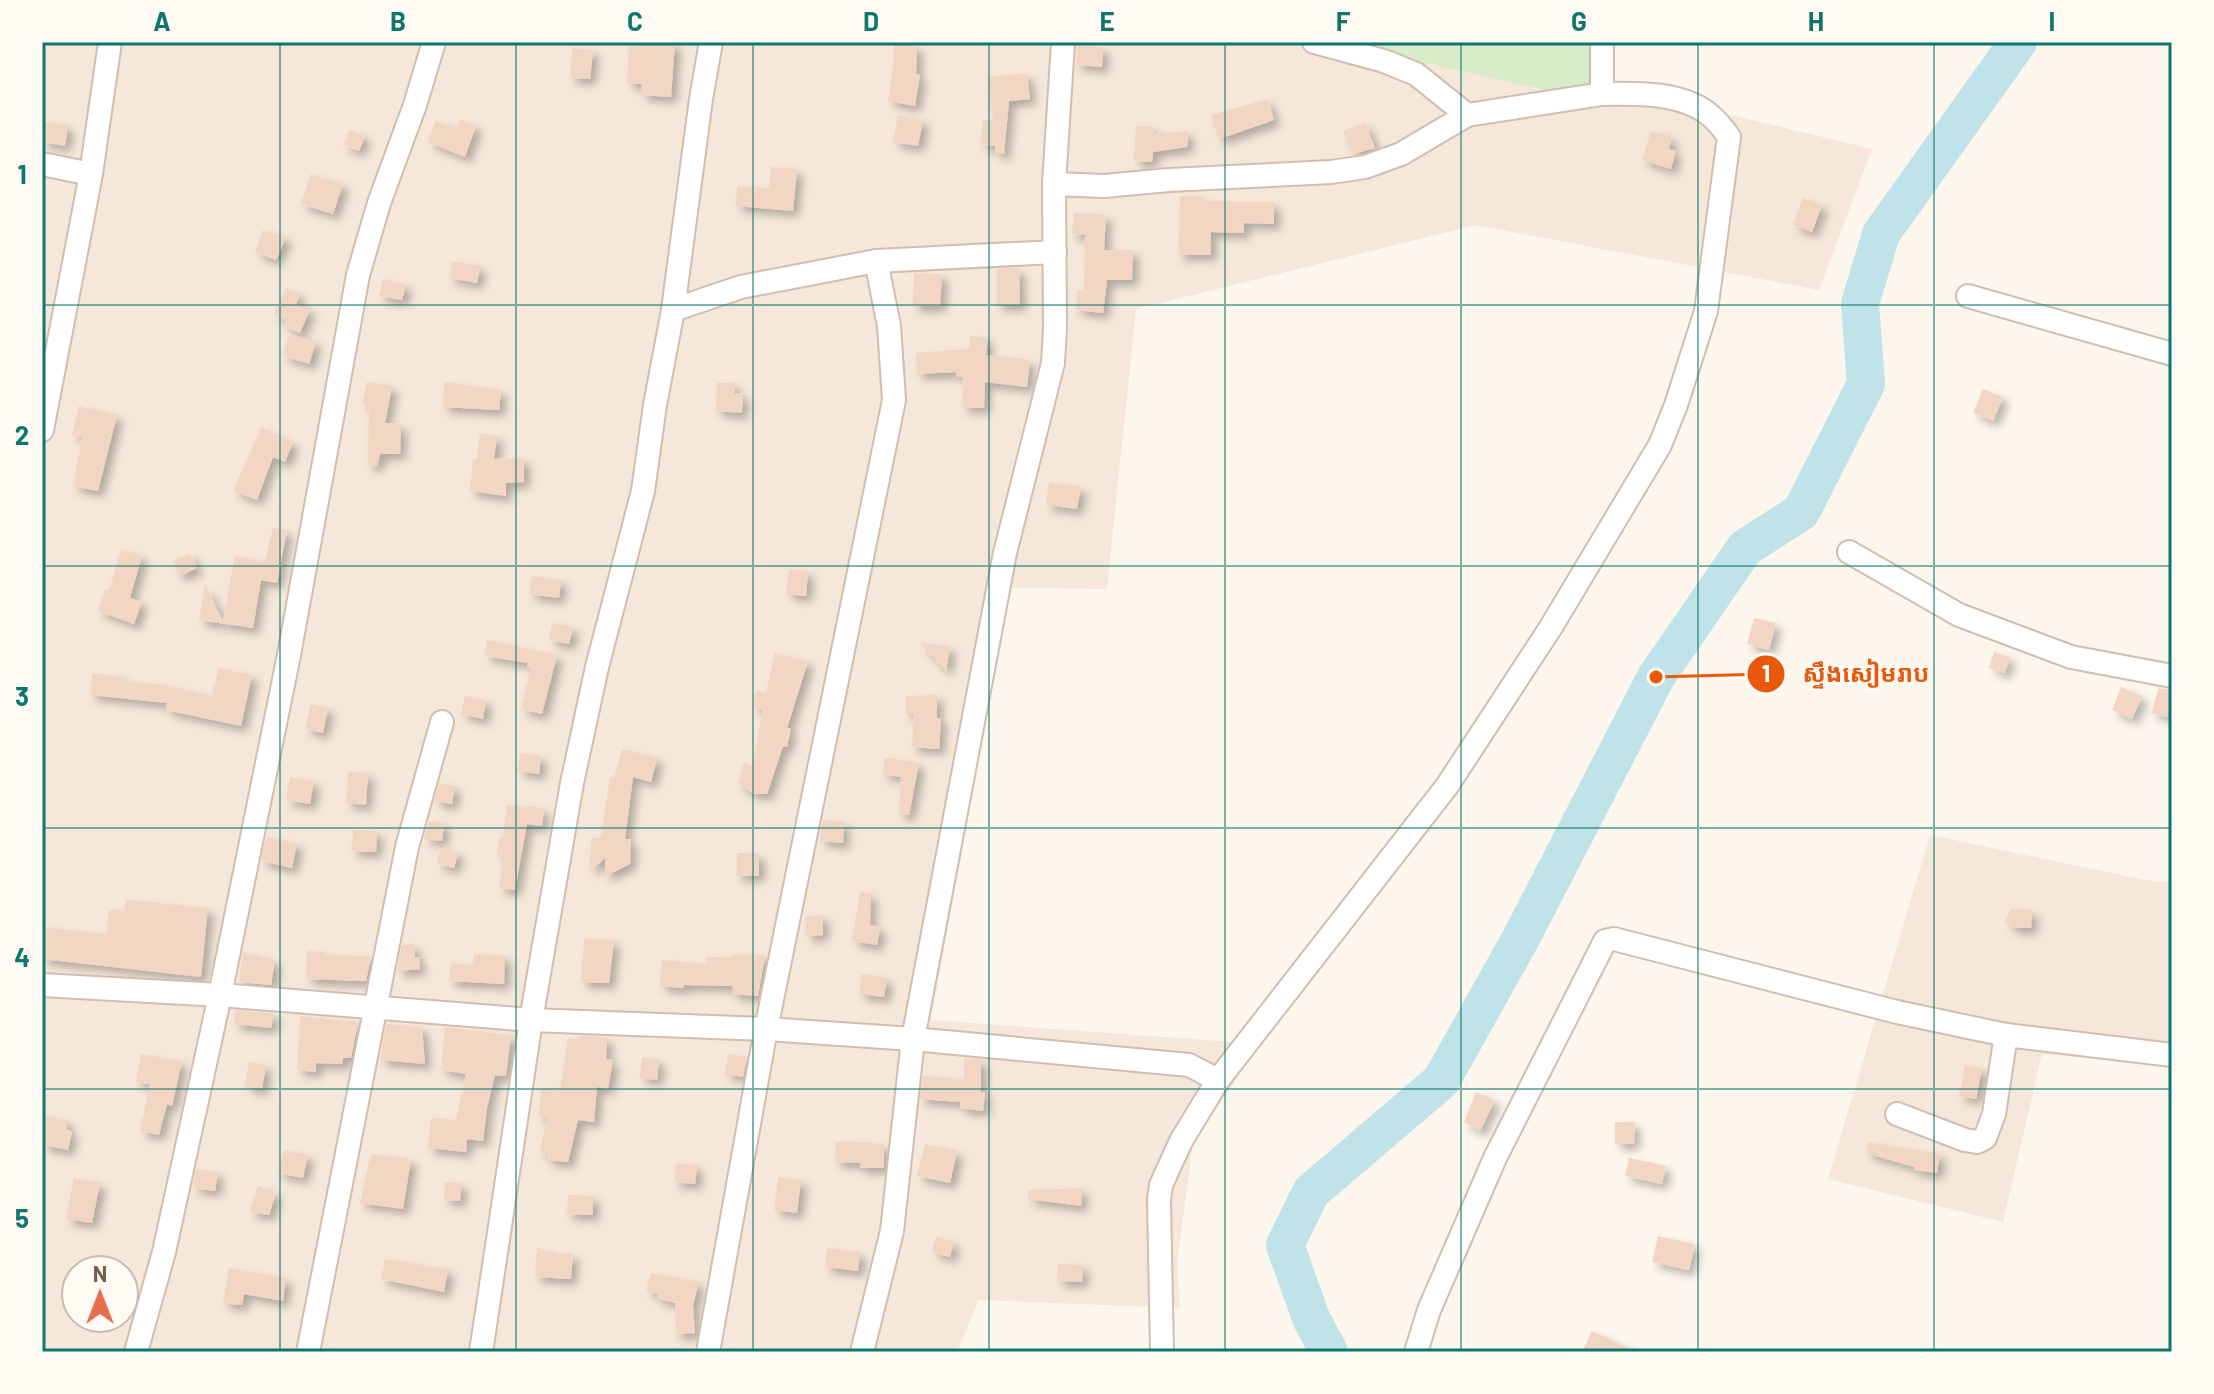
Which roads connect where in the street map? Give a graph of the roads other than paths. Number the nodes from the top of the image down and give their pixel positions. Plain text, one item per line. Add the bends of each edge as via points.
1 (110, 42) edge
2 (434, 42) edge
3 (711, 42) edge
4 (1063, 42) edge
5 (1314, 42) edge
6 (1602, 42) edge
7 (1602, 94) junction
8 (1467, 115) junction
9 (42, 164) edge
10 (91, 174) junction
11 (1054, 184) junction
12 (1055, 252) junction
13 (876, 261) junction
14 (1968, 296) dead end
15 (673, 310) junction
16 (2172, 354) edge
17 (42, 430) edge
18 (1849, 552) dead end
19 (2172, 676) edge
20 (442, 722) dead end
21 (42, 985) edge
22 (220, 995) junction
23 (376, 1008) junction
24 (531, 1020) junction
25 (766, 1029) junction
26 (2006, 1035) junction
27 (913, 1039) junction
28 (2172, 1055) edge
29 (1218, 1080) junction
30 (1897, 1114) dead end
31 (136, 1352) edge
32 (308, 1352) edge
33 (481, 1352) edge
34 (708, 1352) edge
35 (862, 1352) edge
36 (1162, 1352) edge
37 (1416, 1352) edge

1 - 10 street
2 - 22 street via 358,275
3 - 15 street
4 - 11 street
5 - 8 street via 1416,74
6 - 7 street
7 - 8 street
7 - 29 street via 1678,100 1700,108 1729,137 1706,311 1676,405 1640,481 1447,786
8 - 11 street via 1401,154 1365,167 1104,186
9 - 10 street
10 - 17 street
11 - 12 street
12 - 13 street
12 - 27 street via 1053,363 1005,553
13 - 15 street via 741,287
13 - 25 street via 889,326 894,400
14 - 16 street
15 - 24 street via 643,491 572,783
18 - 19 street via 1959,615 2071,657
20 - 23 street via 407,847
21 - 22 street
22 - 23 street
22 - 31 street via 164,1252
23 - 24 street
23 - 32 street
24 - 25 street
24 - 33 street
25 - 27 street
25 - 34 street
26 - 28 street
26 - 30 street via 1994,1114 1985,1138 1965,1140
26 - 37 street via 1614,939 1605,941 1495,1158
27 - 29 street via 1189,1065
27 - 35 street via 892,1231
29 - 36 street via 1161,1185

